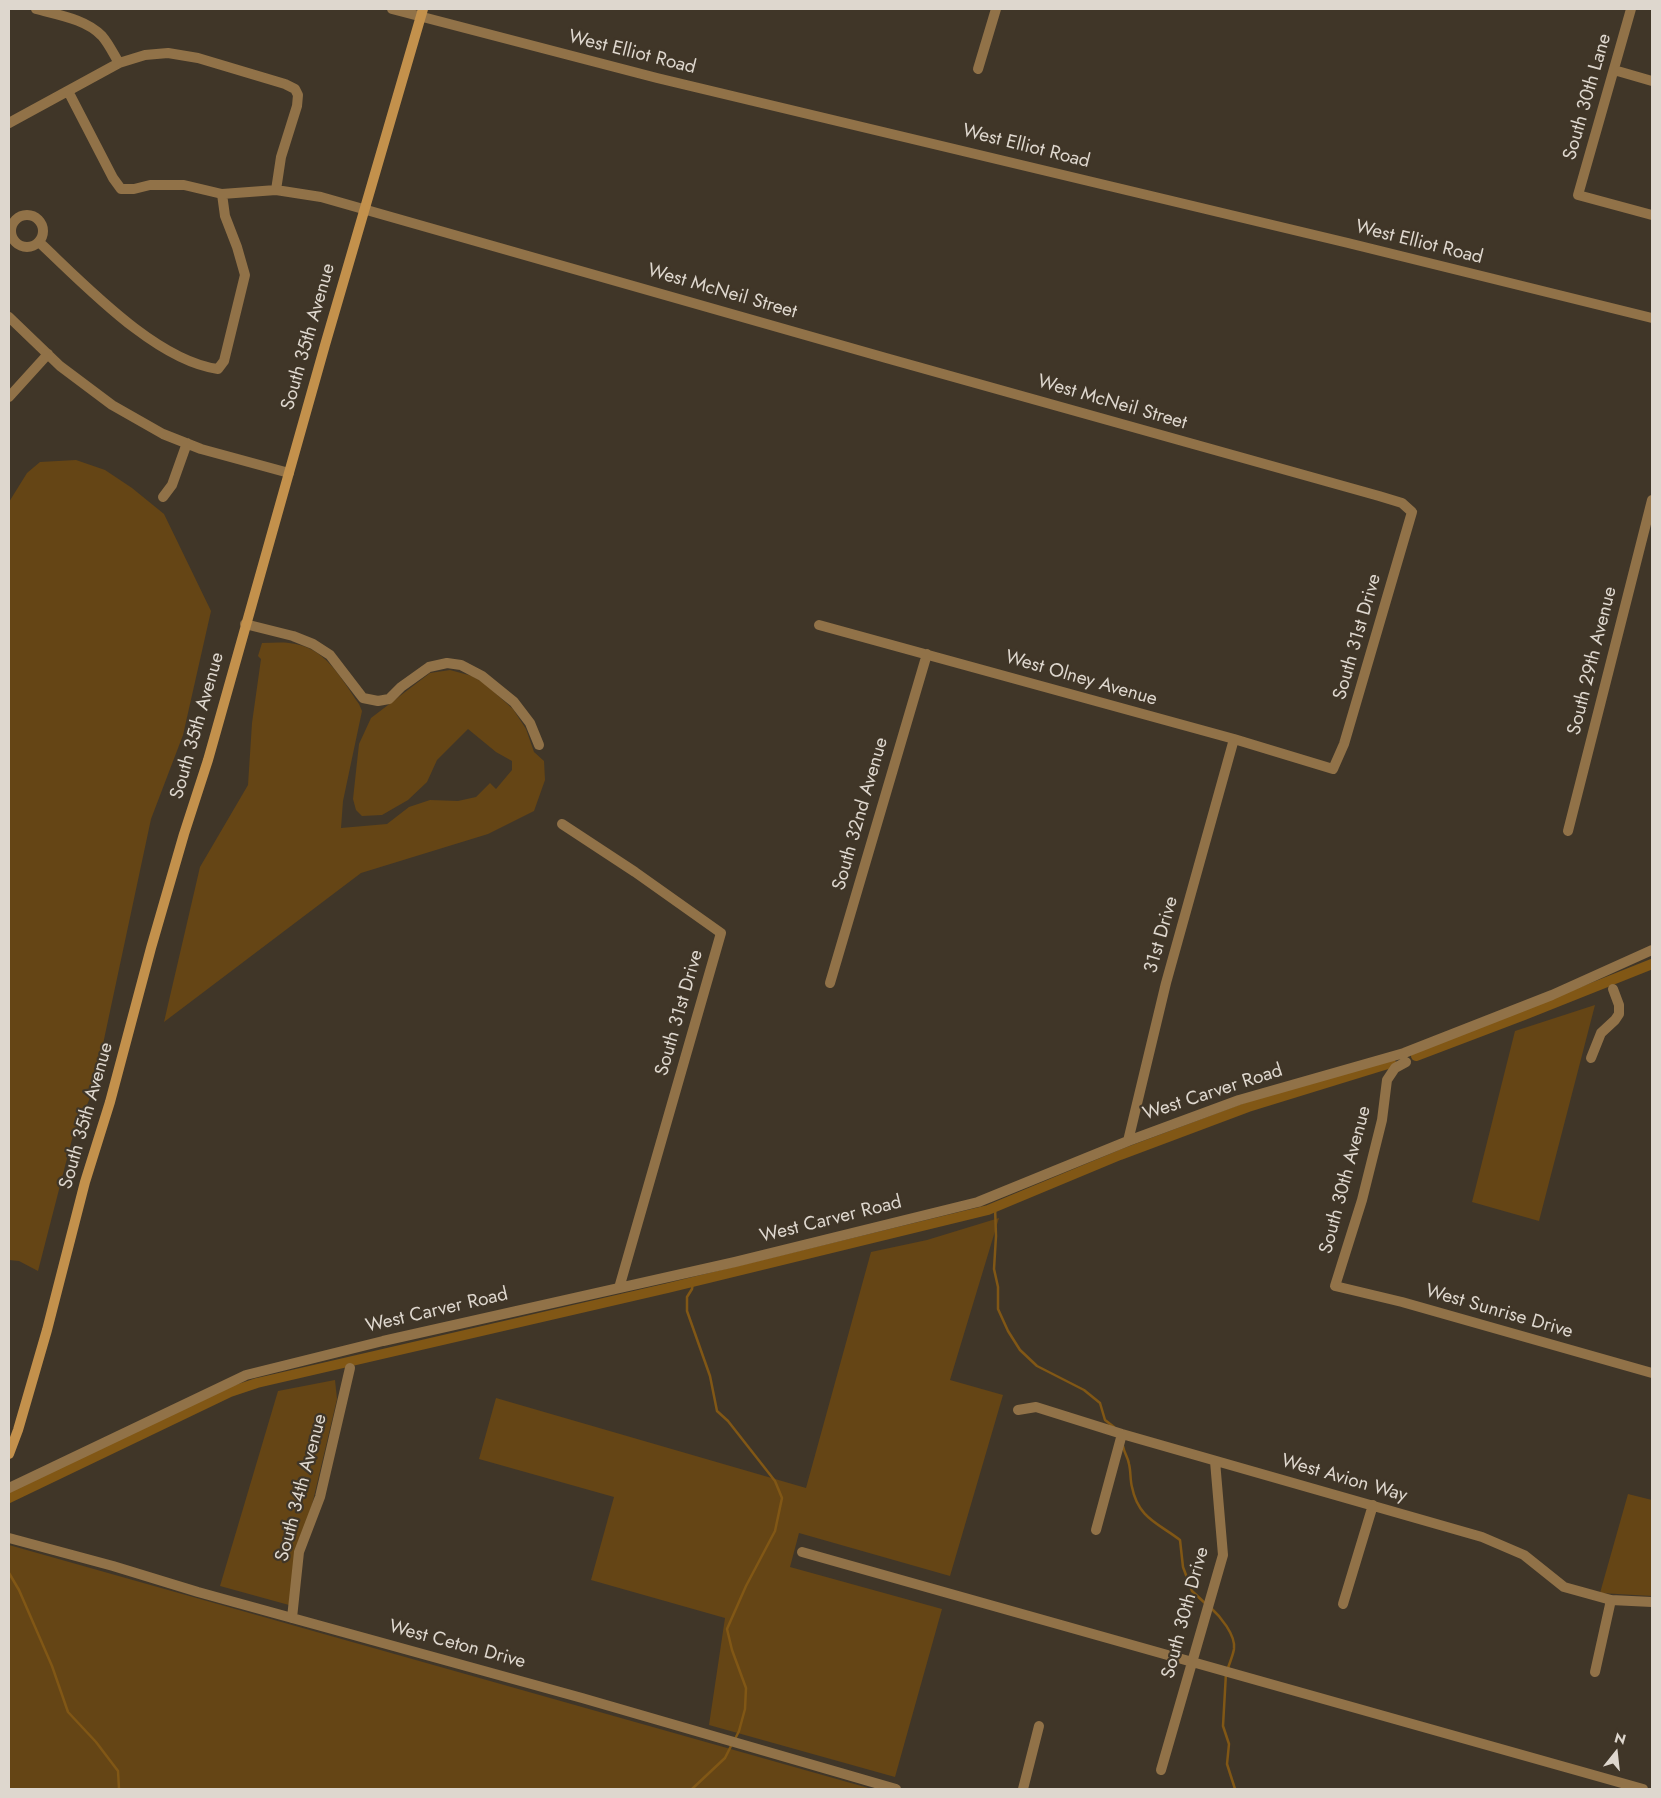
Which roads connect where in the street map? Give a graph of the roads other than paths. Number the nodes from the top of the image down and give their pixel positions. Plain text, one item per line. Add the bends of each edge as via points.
1 (36, 9) edge
2 (392, 9) edge
3 (996, 9) edge
4 (1631, 9) edge
5 (422, 13) edge
6 (119, 63) junction
7 (978, 70) dead end
8 (1614, 70) junction
9 (1652, 81) edge
10 (68, 91) junction
11 (9, 123) edge
12 (276, 190) junction
13 (222, 194) junction
14 (364, 209) junction
15 (1652, 215) edge
16 (12, 218) edge
17 (39, 242) junction
18 (12, 247) edge
19 (9, 317) edge
20 (1652, 318) edge
21 (48, 354) junction
22 (9, 397) edge
23 (187, 443) junction
24 (289, 473) junction
25 (163, 497) dead end
26 (1652, 500) edge
27 (1412, 512) joint
28 (245, 624) junction
29 (819, 625) dead end
30 (927, 654) junction
31 (1234, 739) junction
32 (539, 745) dead end
33 (1333, 769) joint
34 (562, 824) dead end
35 (1568, 831) dead end
36 (1652, 950) edge
37 (830, 983) dead end
38 (1613, 989) dead end
39 (1592, 1058) dead end
40 (1406, 1062) dead end
41 (1128, 1141) junction
42 (1335, 1286) joint
43 (619, 1288) junction
44 (350, 1368) dead end
45 (1652, 1374) edge
46 (1018, 1410) dead end
47 (1122, 1434) junction
48 (9, 1454) edge
49 (1215, 1461) junction
50 (9, 1488) edge
51 (1372, 1505) junction
52 (1096, 1530) dead end
53 (9, 1538) edge
54 (802, 1552) dead end
55 (1611, 1600) junction
56 (1652, 1602) edge
57 (1343, 1604) dead end
58 (292, 1618) junction
59 (1192, 1662) junction
60 (1595, 1672) dead end
61 (1039, 1726) dead end
62 (1161, 1770) dead end
63 (896, 1789) edge
64 (1023, 1789) edge
65 (1643, 1789) edge

1 - 6 street via 92,27
2 - 5 street, West Elliot Road
3 - 7 street
4 - 8 street, South 30th Lane
5 - 14 street, South 35th Avenue
5 - 20 street, West Elliot Road via 657,78
6 - 10 street
6 - 12 street via 160,54 198,58 295,89 297,106 281,157
8 - 9 street
8 - 15 street, South 30th Lane via 1578,194
10 - 11 street
10 - 13 street, West McNeil Street via 121,189 184,185
12 - 13 street, West McNeil Street
12 - 14 street, West McNeil Street via 321,197
13 - 17 street via 225,216 245,274 224,361 218,369 202,367 159,344 118,316
14 - 24 street, South 35th Avenue
14 - 27 street, West McNeil Street via 1402,502
16 - 17 street via 24,215 39,220 44,235
16 - 18 street
17 - 18 street via 28,248
19 - 21 street
21 - 22 street
21 - 23 street via 112,406
23 - 24 street
23 - 25 street via 172,485
24 - 28 street, South 35th Avenue
26 - 35 street, South 29th Avenue
27 - 33 street, South 31st Drive via 1344,744
28 - 32 street via 313,644 330,655 363,698 378,702 389,700 429,667 447,663 461,665 482,676 514,702 530,723
28 - 48 street, South 35th Avenue via 85,1182 47,1330
29 - 30 street, West Olney Avenue
30 - 31 street, West Olney Avenue
30 - 37 street, South 32nd Avenue
31 - 33 street, West Olney Avenue
31 - 41 street, 31st Drive via 1166,983
34 - 43 street, South 31st Drive via 721,933
36 - 41 street, West Carver Road via 1552,995 1404,1052 1240,1100
38 - 39 street via 1620,1005 1619,1014 1601,1033
40 - 42 street, South 30th Avenue via 1395,1068 1387,1080 1382,1120 1362,1200
41 - 43 street, West Carver Road via 978,1202
42 - 45 street, West Sunrise Drive via 1402,1302
43 - 50 street, West Carver Road via 246,1375
44 - 58 street, South 34th Avenue via 320,1497 299,1552
46 - 47 street, West Avion Way via 1036,1407
47 - 49 street, West Avion Way
47 - 52 street
49 - 51 street, West Avion Way
49 - 59 street, South 30th Drive via 1223,1555
51 - 55 street, West Avion Way via 1482,1537 1524,1555 1564,1587
51 - 57 street
53 - 58 street, West Ceton Drive
54 - 59 street
55 - 56 street, West Avion Way
55 - 60 street
58 - 63 street, West Ceton Drive
59 - 62 street, South 30th Drive
59 - 65 street
61 - 64 street

